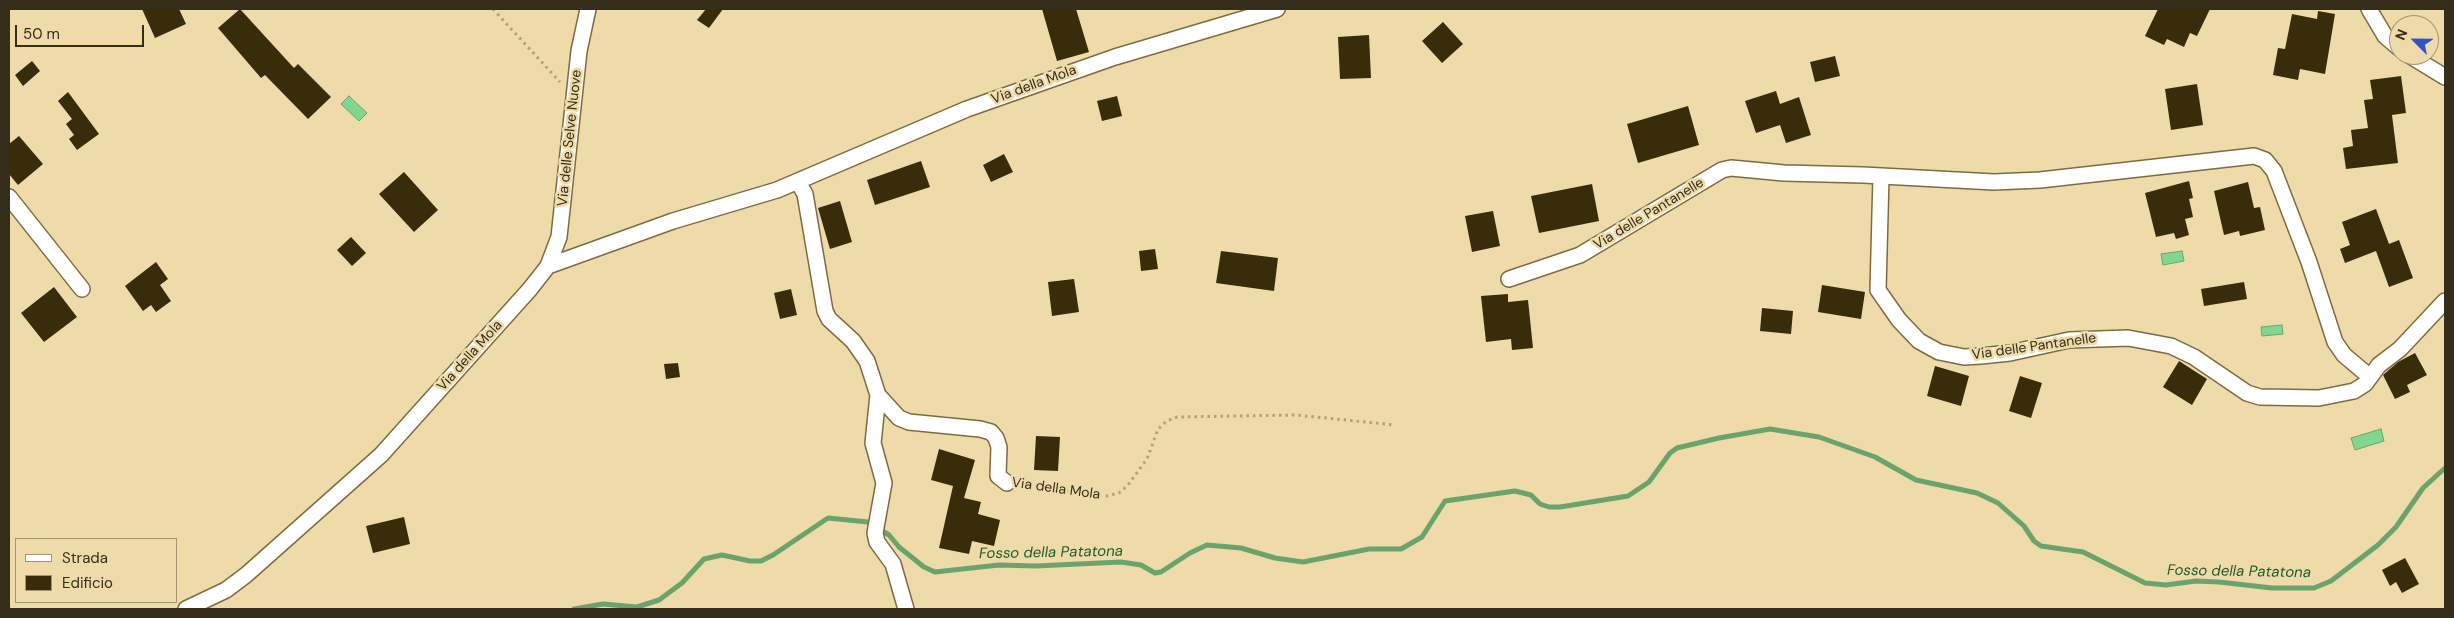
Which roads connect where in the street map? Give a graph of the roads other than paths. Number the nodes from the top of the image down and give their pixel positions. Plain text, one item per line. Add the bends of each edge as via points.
1 (588, 9) edge
2 (1277, 9) edge
3 (2369, 9) edge
4 (2389, 39) edge
5 (2425, 65) edge
6 (2445, 78) edge
7 (1881, 176) junction
8 (798, 182) junction
9 (9, 197) edge
10 (548, 266) junction
11 (1509, 279) dead end
12 (82, 288) dead end
13 (2445, 301) edge
14 (2370, 377) junction
15 (878, 395) junction
16 (1007, 483) road end
17 (186, 609) edge
18 (906, 609) edge

1 - 10 street, Via delle Selve Nuove via 581,40 559,237
2 - 8 street, Via della Mola via 1115,56 968,109
3 - 4 street
5 - 6 street
7 - 11 street, Via delle Pantanelle via 1784,174 1729,168 1580,255
7 - 14 street, Via delle Pantanelle via 2018,182 2221,158 2260,158 2270,164 2274,172 2309,262 2335,342 2344,355
7 - 14 street, Via delle Pantanelle via 1878,290 1919,342 1939,352 1964,357 1981,356 2069,340 2128,338 2171,346 2214,369 2236,388 2260,397 2319,398 2354,392
8 - 10 street, Via della Mola via 673,221
8 - 15 street, Via della Mola via 806,194 825,311 867,360
9 - 12 street
10 - 17 street, Via della Mola via 381,455 246,576 226,590
13 - 14 street, Via delle Pantanelle
15 - 16 street, Via della Mola via 899,418 909,422 990,432 999,447 998,476
15 - 18 street, Via della Mola via 873,443 884,483 875,526 877,542 893,564

